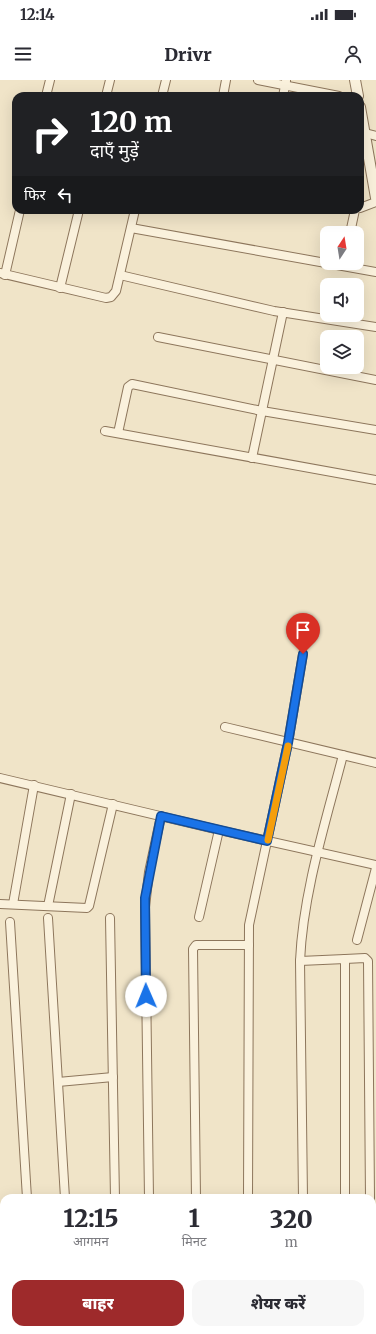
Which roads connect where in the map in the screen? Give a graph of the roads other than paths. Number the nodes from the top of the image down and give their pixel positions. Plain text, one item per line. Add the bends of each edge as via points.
1 (50, 80) edge
2 (110, 80) edge
3 (166, 80) edge
4 (226, 80) edge
5 (258, 80) edge
6 (355, 80) edge
7 (286, 82) edge
8 (47, 92) edge
9 (107, 92) edge
10 (163, 92) edge
11 (224, 92) edge
12 (284, 92) edge
13 (324, 92) edge
14 (357, 92) edge
15 (364, 128) edge
16 (365, 133) junction
17 (376, 136) edge
18 (374, 176) edge
19 (376, 198) edge
20 (376, 202) edge
21 (364, 206) edge
22 (19, 214) edge
23 (78, 214) edge
24 (134, 214) edge
25 (354, 214) edge
26 (352, 226) edge
27 (131, 228) junction
28 (320, 260) edge
29 (364, 269) edge
30 (376, 272) edge
31 (3, 274) edge
32 (120, 276) junction
33 (60, 288) junction
34 (283, 312) junction
35 (376, 328) edge
36 (158, 337) dead end
37 (272, 360) junction
38 (376, 380) edge
39 (262, 411) junction
40 (376, 430) edge
41 (105, 431) dead end
42 (118, 433) junction
43 (252, 458) junction
44 (376, 480) edge
45 (303, 654) dead end
46 (225, 727) dead end
47 (288, 743) junction
48 (343, 755) junction
49 (376, 762) edge
50 (0, 778) edge
51 (34, 785) junction
52 (71, 794) junction
53 (113, 804) junction
54 (161, 816) junction
55 (219, 830) junction
56 (267, 841) junction
57 (318, 853) junction
58 (376, 866) edge
59 (0, 904) edge
60 (13, 904) junction
61 (48, 906) junction
62 (199, 917) dead end
63 (48, 918) dead end
64 (110, 918) dead end
65 (10, 922) dead end
66 (357, 940) dead end
67 (249, 945) junction
68 (345, 959) junction
69 (300, 961) junction
70 (372, 1049) edge
71 (113, 1076) junction
72 (58, 1082) junction
73 (373, 1142) edge
74 (27, 1194) edge
75 (65, 1194) edge
76 (115, 1194) edge
77 (149, 1194) edge
78 (196, 1194) edge
79 (248, 1194) edge
80 (303, 1194) edge
81 (345, 1194) edge
82 (370, 1194) edge

1 - 8 street
2 - 9 street
3 - 10 street
4 - 11 street
5 - 7 street
6 - 14 street
7 - 12 street
7 - 13 street
15 - 16 street
16 - 17 street
16 - 18 street
18 - 19 street
20 - 21 street
22 - 31 street
23 - 33 street
24 - 27 street
25 - 26 street
27 - 28 street
27 - 32 street
29 - 30 street
31 - 33 street
32 - 33 street via 116,291 111,297 106,298
32 - 34 street
34 - 35 street
34 - 37 street
36 - 37 street
37 - 38 street
37 - 39 street
39 - 40 street
39 - 42 street via 132,384 128,387
39 - 43 street
41 - 42 street
42 - 43 street
43 - 44 street
45 - 47 street
46 - 47 street
47 - 48 street
47 - 56 street
48 - 49 street
48 - 57 street
50 - 51 street
51 - 52 street
51 - 60 street
52 - 53 street
52 - 61 street
53 - 54 street
53 - 61 street via 90,906
54 - 55 street
54 - 77 street via 149,872 145,907
55 - 56 street
55 - 62 street
56 - 57 street
56 - 67 street via 250,922
57 - 58 street
57 - 69 street via 302,927
58 - 66 street
59 - 60 street
60 - 61 street
63 - 72 street
64 - 71 street
65 - 74 street
67 - 78 street via 196,945 193,949
67 - 79 street
68 - 69 street
68 - 70 street via 365,958 368,961
68 - 81 street
69 - 80 street
70 - 73 street
71 - 72 street
71 - 76 street
72 - 75 street
73 - 82 street

